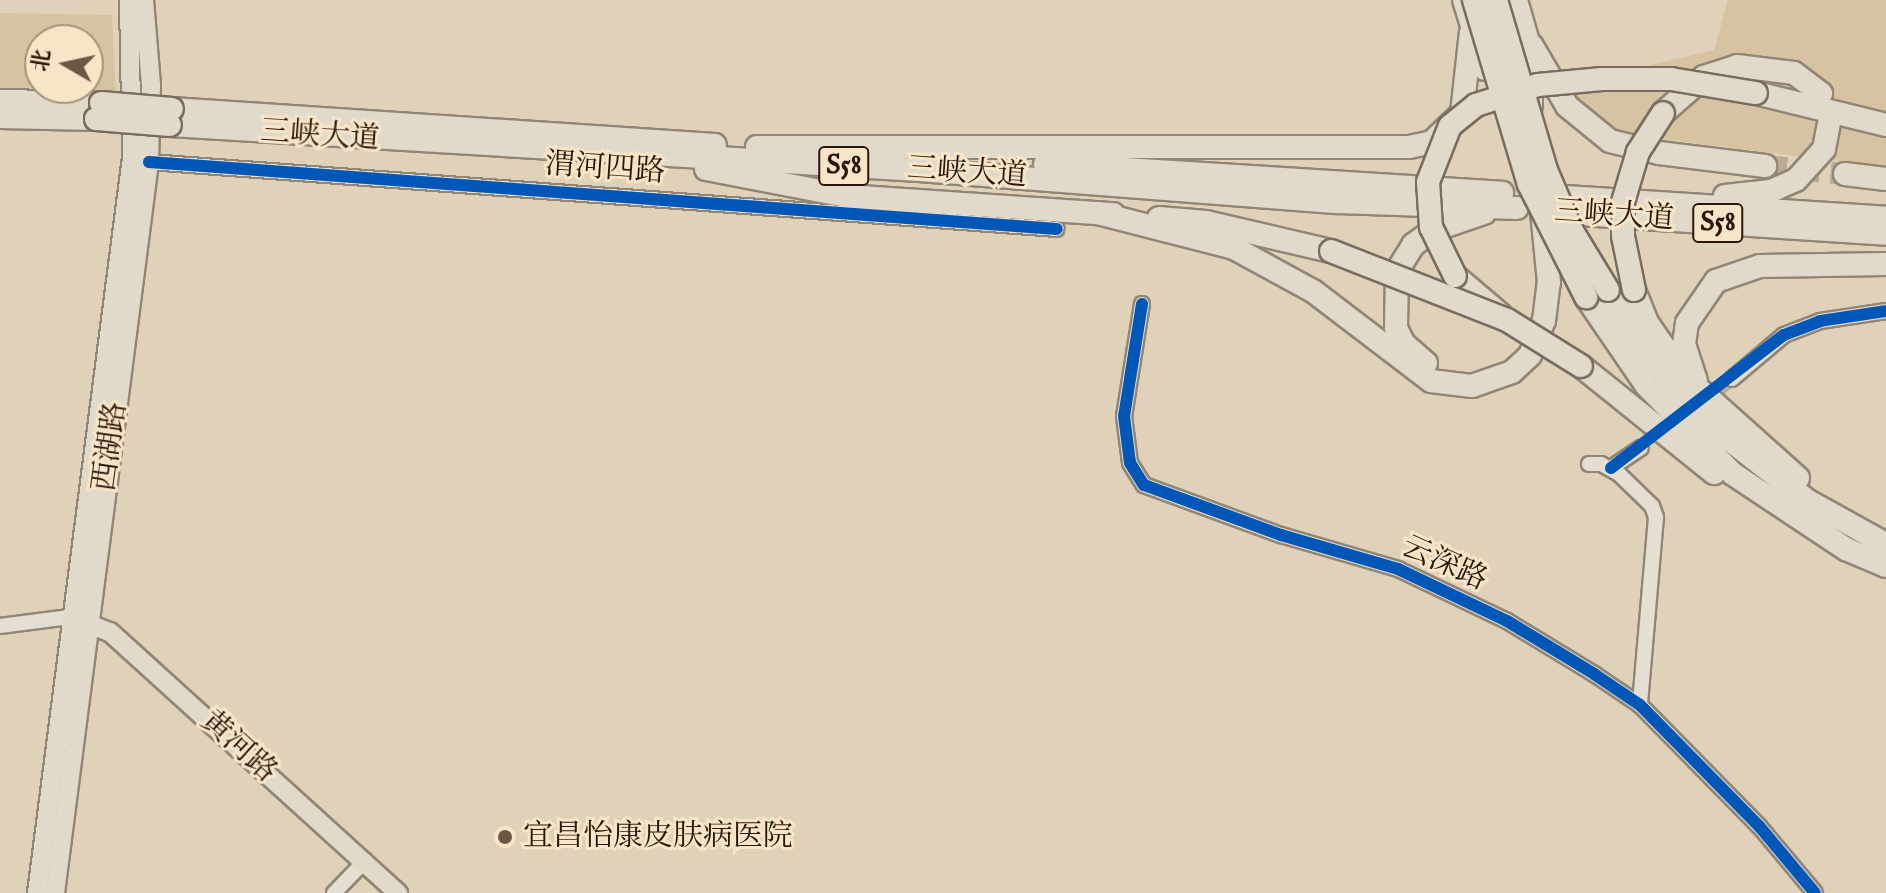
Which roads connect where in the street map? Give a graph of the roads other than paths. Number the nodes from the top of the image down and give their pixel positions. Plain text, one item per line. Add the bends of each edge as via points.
1 (129, 0) edge
2 (144, 0) edge
3 (1462, 0) edge
4 (1474, 0) edge
5 (1493, 0) edge
6 (1518, 0) edge
7 (1471, 32) junction
8 (1531, 45) junction
9 (1484, 71) joint
10 (1821, 93) dead end
11 (0, 101) edge
12 (99, 111) junction
13 (0, 117) edge
14 (171, 117) junction
15 (1830, 119) dead end
16 (1886, 125) edge
17 (1531, 127) junction
18 (757, 147) junction
19 (647, 156) junction
20 (149, 162) junction
21 (1765, 166) tunnel mouth
22 (1845, 174) tunnel mouth
23 (1886, 179) edge
24 (1601, 197) junction
25 (1516, 201) junction
26 (1550, 204) junction
27 (1098, 213) junction
28 (1886, 218) edge
29 (1057, 229) dead end
30 (1886, 234) edge
31 (1886, 264) edge
32 (1597, 293) junction
33 (1142, 304) dead end
34 (1886, 311) edge
35 (1507, 320) junction
36 (1732, 379) tunnel mouth
37 (1718, 410) junction
38 (1641, 448) dead end
39 (1589, 464) dead end
40 (1611, 468) junction
41 (1803, 522) junction
42 (1886, 529) edge
43 (1886, 544) edge
44 (1886, 566) edge
45 (69, 617) junction
46 (88, 621) junction
47 (0, 626) edge
48 (1640, 705) junction
49 (365, 861) junction
50 (37, 893) edge
51 (55, 893) edge
52 (334, 893) edge
53 (398, 893) edge
54 (1815, 893) edge

1 - 45 main road, 西湖路 via 132,158
2 - 20 main road, 西湖路 via 151,85
3 - 7 main road
4 - 5 main road
4 - 32 highway, bridge via 1529,184
5 - 17 highway, bridge
6 - 8 main road
7 - 9 main road
7 - 18 highway via 1462,113 1432,142 1409,147
8 - 17 highway
8 - 21 highway via 1567,106 1610,141 1659,153
9 - 25 highway via 1541,260 1540,293 1523,347 1490,373 1462,377 1436,371 1414,355 1396,328 1397,271 1413,245 1434,230
10 - 37 highway, bridge via 1794,73 1737,66 1704,77 1663,113 1638,152 1623,202 1623,236 1634,290 1671,360
11 - 12 highway, 三峡大道 / S58
12 - 13 highway, 三峡大道 / S58
12 - 14 highway, 三峡大道 / S58, bridge
14 - 18 highway, 三峡大道 / S58
14 - 19 highway, 三峡大道 / S58
15 - 24 highway via 1829,136 1814,163 1796,180 1771,191
16 - 35 highway, bridge via 1756,93 1671,79 1561,82 1484,101 1450,126 1428,182 1431,227 1455,276
17 - 27 highway via 1549,283 1544,321 1530,355 1512,372 1472,386 1431,381 1313,291 1234,248
17 - 32 highway, bridge
18 - 25 highway, 三峡大道 / S58
19 - 25 highway, 三峡大道 / S58 via 934,171 1338,202
19 - 27 highway via 846,196
20 - 29 street, 渭河四路
20 - 46 main road, 西湖路
22 - 23 highway
24 - 26 highway, 三峡大道 / S58
24 - 28 highway, 三峡大道 / S58
25 - 26 highway, 三峡大道 / S58
26 - 30 highway, 三峡大道 / S58
27 - 35 highway, bridge via 1206,222 1331,251
31 - 37 highway via 1760,266 1716,281 1697,303 1684,344 1698,386
32 - 41 highway via 1646,385 1733,474
32 - 43 highway via 1712,426 1808,501
33 - 48 street, 云深路 via 1124,416 1130,463 1144,485 1281,535 1398,569 1507,621
34 - 36 street via 1820,321 1784,335
35 - 41 highway, bridge via 1581,366 1742,495 1774,515
37 - 42 highway via 1803,481
38 - 40 street
39 - 40 street
40 - 48 street via 1652,506 1656,517
41 - 44 highway
45 - 46 main road, 黄河路
45 - 47 street
45 - 50 main road, 西湖路
46 - 49 main road, 黄河路 via 110,632
46 - 51 main road, 西湖路
48 - 54 street, 云深路 via 1759,826
49 - 52 street
49 - 53 main road, 黄河路

